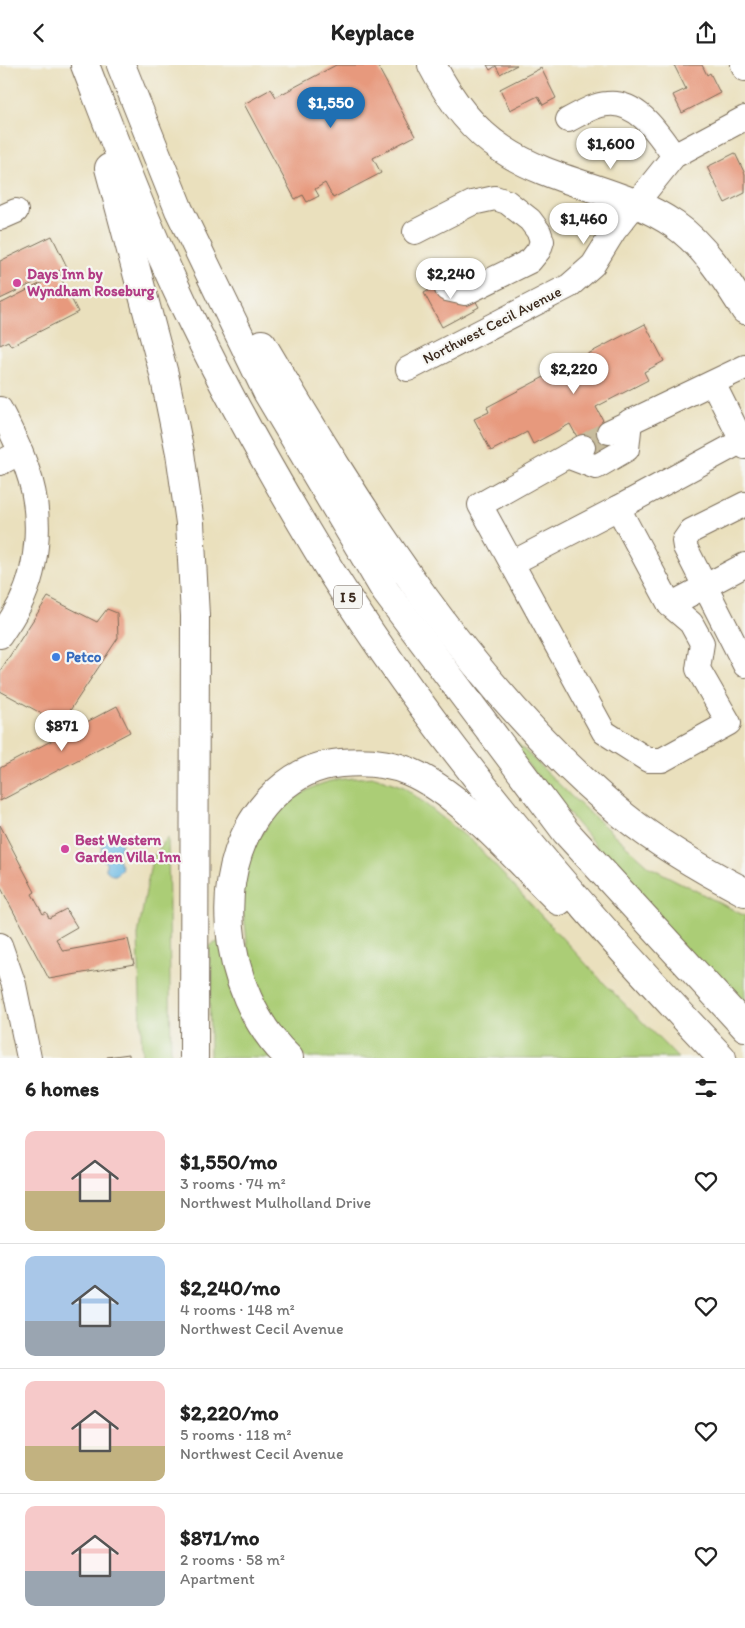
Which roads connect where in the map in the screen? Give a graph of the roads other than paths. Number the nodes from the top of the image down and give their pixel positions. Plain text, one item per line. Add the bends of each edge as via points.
1 (81, 65) edge
2 (85, 65) edge
3 (121, 65) edge
4 (432, 65) edge
5 (743, 65) edge
6 (745, 69) edge
7 (745, 118) edge
8 (568, 120) dead end
9 (674, 156) junction
10 (638, 203) junction
11 (179, 210) junction
12 (415, 232) dead end
13 (447, 289) dead end
14 (745, 310) edge
15 (745, 367) edge
16 (408, 369) dead end
17 (713, 383) junction
18 (0, 409) edge
19 (630, 421) junction
20 (609, 432) tunnel mouth
21 (743, 444) edge
22 (21, 452) junction
23 (0, 463) edge
24 (745, 504) edge
25 (618, 508) junction
26 (512, 563) junction
27 (745, 565) edge
28 (706, 587) junction
29 (670, 605) junction
30 (0, 636) edge
31 (745, 665) edge
32 (745, 892) edge
33 (0, 945) edge
34 (657, 989) junction
35 (9, 1009) edge
36 (745, 1027) edge
37 (29, 1058) edge
38 (194, 1058) edge
39 (289, 1058) edge
40 (722, 1058) edge

1 - 38 main road via 164,374 190,523 195,616
2 - 34 main road, I 5 via 129,181 182,300 223,383 318,552 386,653 471,769
3 - 11 main road, I 5
4 - 10 main road via 462,113 502,150 550,172
5 - 6 street
7 - 9 street, Northwest Cecil Avenue
8 - 9 street via 591,108 608,104 626,106 652,126
9 - 10 street, Northwest Cecil Avenue
10 - 14 main road via 678,226 698,245
10 - 16 street, Northwest Cecil Avenue via 614,231 594,265 569,286
11 - 32 main road via 368,517 436,611 509,703 569,766 625,817 665,846
11 - 36 main road, I 5 via 267,392 386,592 566,832
12 - 13 street via 472,203 495,198 507,202 530,220 539,233 542,241 530,261 465,293
15 - 17 street
17 - 19 street
17 - 21 street
18 - 22 street
19 - 20 street
19 - 26 street via 627,449 596,467 575,452 480,505
21 - 25 street
22 - 23 street
22 - 30 street via 34,500 34,557 20,603
24 - 28 street via 692,531 684,541
25 - 26 street
25 - 29 street
26 - 29 street via 604,732 648,760 662,760 729,723 698,669 702,643 691,623
27 - 28 street
28 - 29 street
28 - 31 street
33 - 35 street via 8,964
34 - 39 main road via 588,931 464,807 439,787 385,763 329,764 302,773 261,806 240,844 231,884 230,930 239,974 256,1015
34 - 40 main road, I 5
35 - 37 street

